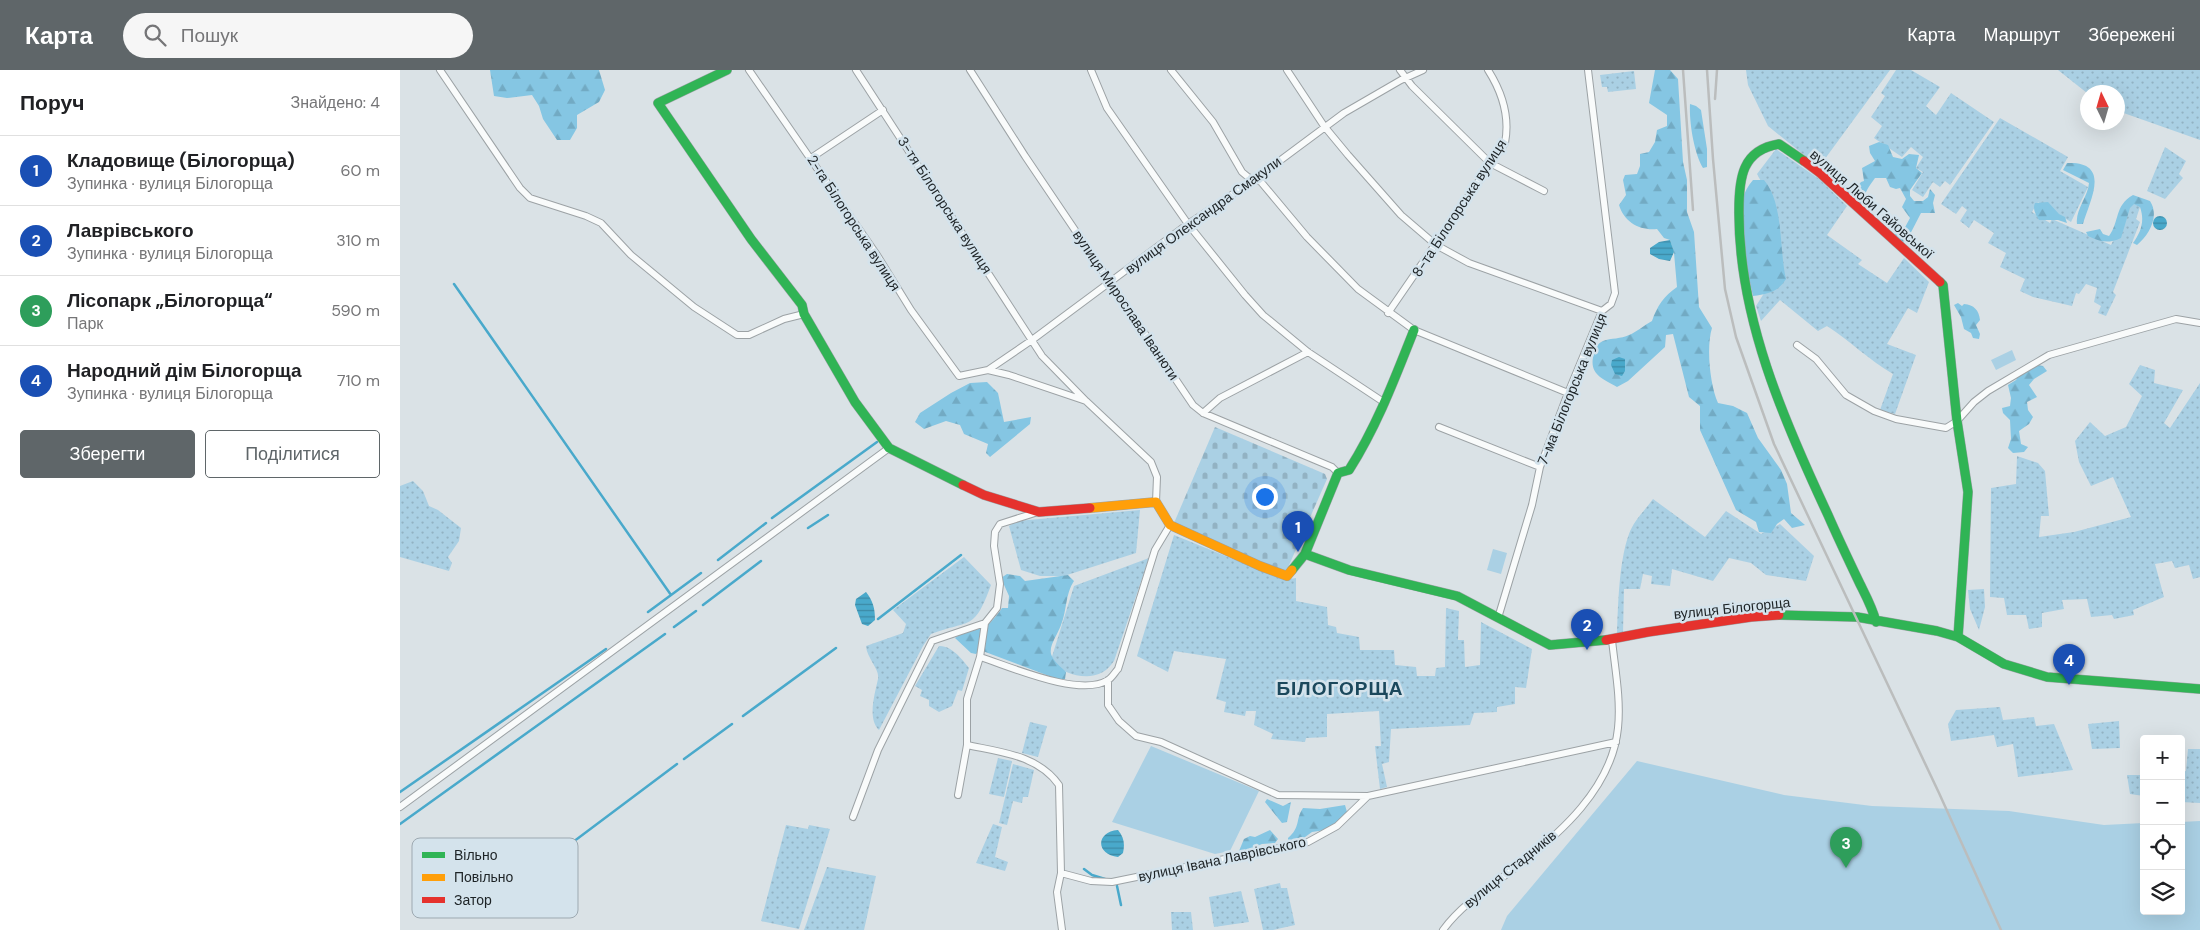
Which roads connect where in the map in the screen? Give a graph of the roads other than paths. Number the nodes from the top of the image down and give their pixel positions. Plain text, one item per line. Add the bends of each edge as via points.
1 (440, 70) edge
2 (727, 70) edge
3 (749, 70) edge
4 (856, 70) edge
5 (970, 70) edge
6 (1091, 70) edge
7 (1171, 70) edge
8 (1287, 70) edge
9 (1400, 70) edge
10 (1423, 70) edge
11 (1488, 70) edge
12 (1588, 70) edge
13 (1407, 78) junction
14 (883, 110) junction
15 (1324, 126) junction
16 (811, 158) junction
17 (1490, 163) junction
18 (1254, 180) junction
19 (1544, 190) dead end
20 (1188, 224) junction
21 (1436, 245) junction
22 (1111, 282) junction
23 (1602, 312) junction
24 (1388, 313) junction
25 (804, 314) junction
26 (2200, 323) edge
27 (1414, 330) junction
28 (1032, 340) junction
29 (1797, 345) dead end
30 (1308, 352) junction
31 (988, 370) junction
32 (959, 376) joint
33 (1568, 393) junction
34 (1086, 402) junction
35 (1385, 403) junction
36 (1203, 413) junction
37 (1957, 421) junction
38 (1439, 427) dead end
39 (889, 448) junction
40 (1540, 467) junction
41 (1338, 473) junction
42 (1156, 502) junction
43 (1039, 512) junction
44 (1170, 525) junction
45 (1305, 554) junction
46 (1498, 618) junction
47 (1876, 622) junction
48 (986, 623) junction
49 (1958, 637) junction
50 (1612, 640) junction
51 (980, 656) junction
52 (1108, 680) junction
53 (2200, 689) edge
54 (1616, 742) junction
55 (966, 745) junction
56 (958, 795) dead end
57 (1368, 796) junction
58 (400, 807) edge
59 (853, 817) dead end
60 (1061, 873) junction
61 (1062, 930) edge
62 (1444, 930) edge

1 - 25 street via 530,198 601,224 694,307 737,335 749,335
2 - 25 street via 658,103 751,239 802,304
3 - 16 street, 2-га Білогорська вулиця
4 - 14 street, 3-тя Білогорська вулиця
5 - 22 street, вулиця Мирослава Іванюти
6 - 20 street via 1106,108
7 - 18 street via 1213,122 1242,172
8 - 15 street
9 - 13 street
10 - 13 street, вулиця Олександра Смакули
11 - 17 street, 8-та Білогорська вулиця via 1502,97 1506,126 1505,144
12 - 23 street, 7-ма Білогорська вулиця via 1614,293 1611,304
13 - 15 street, вулиця Олександра Смакули
13 - 17 street
14 - 16 street
14 - 28 street, 3-тя Білогорська вулиця
15 - 18 street, вулиця Олександра Смакули
15 - 21 street via 1401,215
16 - 32 street, 2-га Білогорська вулиця via 910,310
17 - 19 street
17 - 21 street, 8-та Білогорська вулиця
18 - 20 street, вулиця Олександра Смакули
18 - 24 street via 1261,182 1307,237 1358,289
20 - 22 street, вулиця Олександра Смакули
20 - 30 street via 1263,315
21 - 23 street via 1478,267
21 - 24 street, 8-та Білогорська вулиця
22 - 28 street, вулиця Олександра Смакули
22 - 36 street, вулиця Мирослава Іванюти via 1193,404
23 - 33 street, 7-ма Білогорська вулиця
24 - 27 street
25 - 39 street via 855,402
26 - 37 street via 2176,319 2049,355 1988,391
27 - 33 street
27 - 35 street
28 - 31 street, вулиця Олександра Смакули
28 - 34 street, 3-тя Білогорська вулиця via 1042,356
29 - 37 street via 1816,359 1846,395 1874,411 1946,428
30 - 35 street
30 - 36 street via 1220,398
31 - 32 street, вулиця Олександра Смакули
31 - 34 street
33 - 40 street, 7-ма Білогорська вулиця
34 - 42 street, 3-тя Білогорська вулиця via 1151,462 1158,477
35 - 41 street via 1366,445 1349,470
36 - 41 street, вулиця Мирослава Іванюти via 1332,467
37 - 47 street, вулиця Люби Гайовської via 1943,285 1820,173 1779,144 1762,148 1752,157 1741,181 1739,238 1743,277 1769,375 1788,427
37 - 49 street, вулиця Люби Гайовської via 1968,492
38 - 40 street
39 - 43 street via 984,495
39 - 58 street
40 - 46 street, 7-ма Білогорська вулиця
41 - 45 street
42 - 43 street
42 - 44 street
43 - 48 street via 1000,524 995,532 1000,584 997,608
44 - 45 street via 1287,576
44 - 52 street via 1155,550 1118,669
45 - 46 street, вулиця Білогорща via 1349,570 1457,596
46 - 50 street, вулиця Білогорща via 1550,645
47 - 49 street, вулиця Білогорща
47 - 50 street, вулиця Білогорща via 1824,615 1751,617
48 - 51 street
48 - 59 street via 932,641 878,750
49 - 53 street, вулиця Білогорща via 2004,664 2047,677
50 - 54 street, вулиця Стадників via 1617,693
51 - 52 street via 1064,685 1095,685
51 - 55 street via 967,699
52 - 57 street via 1108,705 1136,736 1161,742 1278,794
54 - 57 street
54 - 62 street, вулиця Стадників via 1605,772 1565,825 1456,913
55 - 56 street
55 - 60 street via 1017,756 1041,766 1052,775 1059,785
57 - 60 street, вулиця Івана Лаврівського via 1337,826 1308,842 1112,882 1091,881
60 - 61 street via 1057,892

